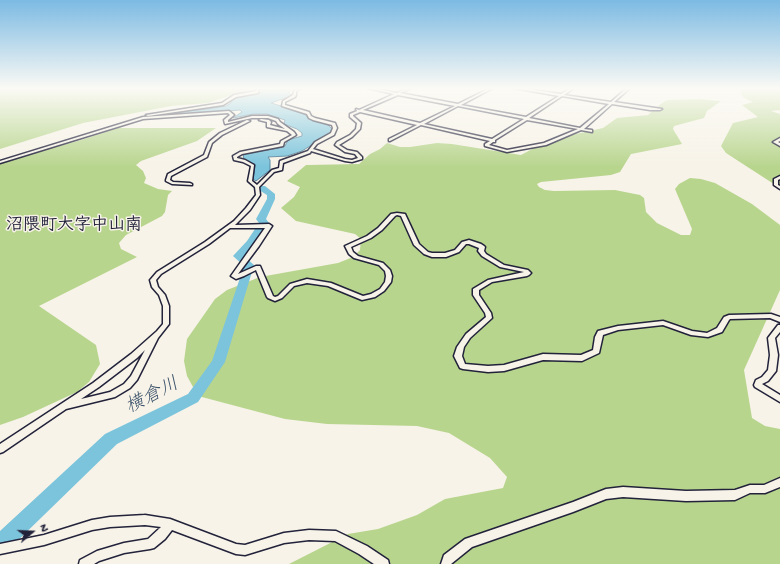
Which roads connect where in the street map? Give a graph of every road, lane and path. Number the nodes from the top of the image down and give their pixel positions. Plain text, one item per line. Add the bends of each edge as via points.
1 (154, 114) edge
2 (205, 114) edge
3 (231, 114) edge
4 (309, 114) edge
5 (352, 114) edge
6 (375, 114) edge
7 (440, 114) edge
8 (507, 114) edge
9 (533, 114) edge
10 (597, 114) edge
11 (143, 118) junction
12 (527, 118) junction
13 (420, 125) junction
14 (581, 129) junction
15 (591, 131) dead end
16 (293, 133) junction
17 (780, 139) edge
18 (390, 140) dead end
19 (494, 141) junction
20 (780, 145) edge
21 (311, 150) junction
22 (0, 162) edge
23 (780, 177) edge
24 (190, 184) dead end
25 (257, 187) junction
26 (780, 188) edge
27 (229, 227) junction
28 (780, 320) edge
29 (780, 327) edge
30 (157, 335) junction
31 (780, 399) edge
32 (59, 409) junction
33 (0, 450) edge
34 (780, 482) edge
35 (170, 524) junction
36 (0, 549) edge
37 (84, 564) edge
38 (384, 564) edge
39 (446, 564) edge

1 - 11 street via 140,117
2 - 11 street
3 - 16 street via 226,123 252,117 268,117 277,120
4 - 21 street via 311,118 331,123 335,128 333,134 316,143
5 - 21 street via 359,123 358,129 337,145 356,153 361,158 345,160
6 - 13 street
7 - 13 street
8 - 12 street
9 - 12 street
10 - 14 street
11 - 22 street
12 - 14 street
12 - 19 street
13 - 18 street
13 - 19 street
14 - 15 street
14 - 19 street via 545,144 507,151 486,146
16 - 24 street via 268,126 269,122 264,120 241,123 210,143 206,156 169,175 168,180 172,183
16 - 25 street via 294,135 282,142 282,145 235,156 235,160 253,166 250,181
17 - 20 street via 775,142
21 - 25 street via 285,159 281,162 280,169 273,171
23 - 26 street via 776,179 776,185
25 - 27 street via 258,195
27 - 28 street via 269,226 234,276 258,267 270,296 275,299 280,298 292,285 307,281 329,284 362,298 373,296 382,290 388,282 388,271 380,264 356,257 348,246 369,237 393,215 403,215 417,245 426,253 446,255 466,242 480,244 484,255 495,262 528,273 490,281 476,289 476,295 489,318 468,336 461,347 458,356 463,366 504,368 543,357 582,358 596,351 600,333 618,328 662,322 691,333 708,335 720,330 729,317 771,316
27 - 30 street via 153,280 166,306 166,324
29 - 31 street via 771,338 774,355 772,372 758,385
30 - 32 street via 96,385
30 - 32 street via 134,378 126,386 112,395
32 - 33 street
34 - 39 street via 765,489 750,489 735,495 686,496 623,492 606,494 469,543 448,559
35 - 36 street via 144,520 110,522
35 - 37 street via 150,544 96,556
35 - 38 street via 236,549 245,550 284,538 309,535 336,536

